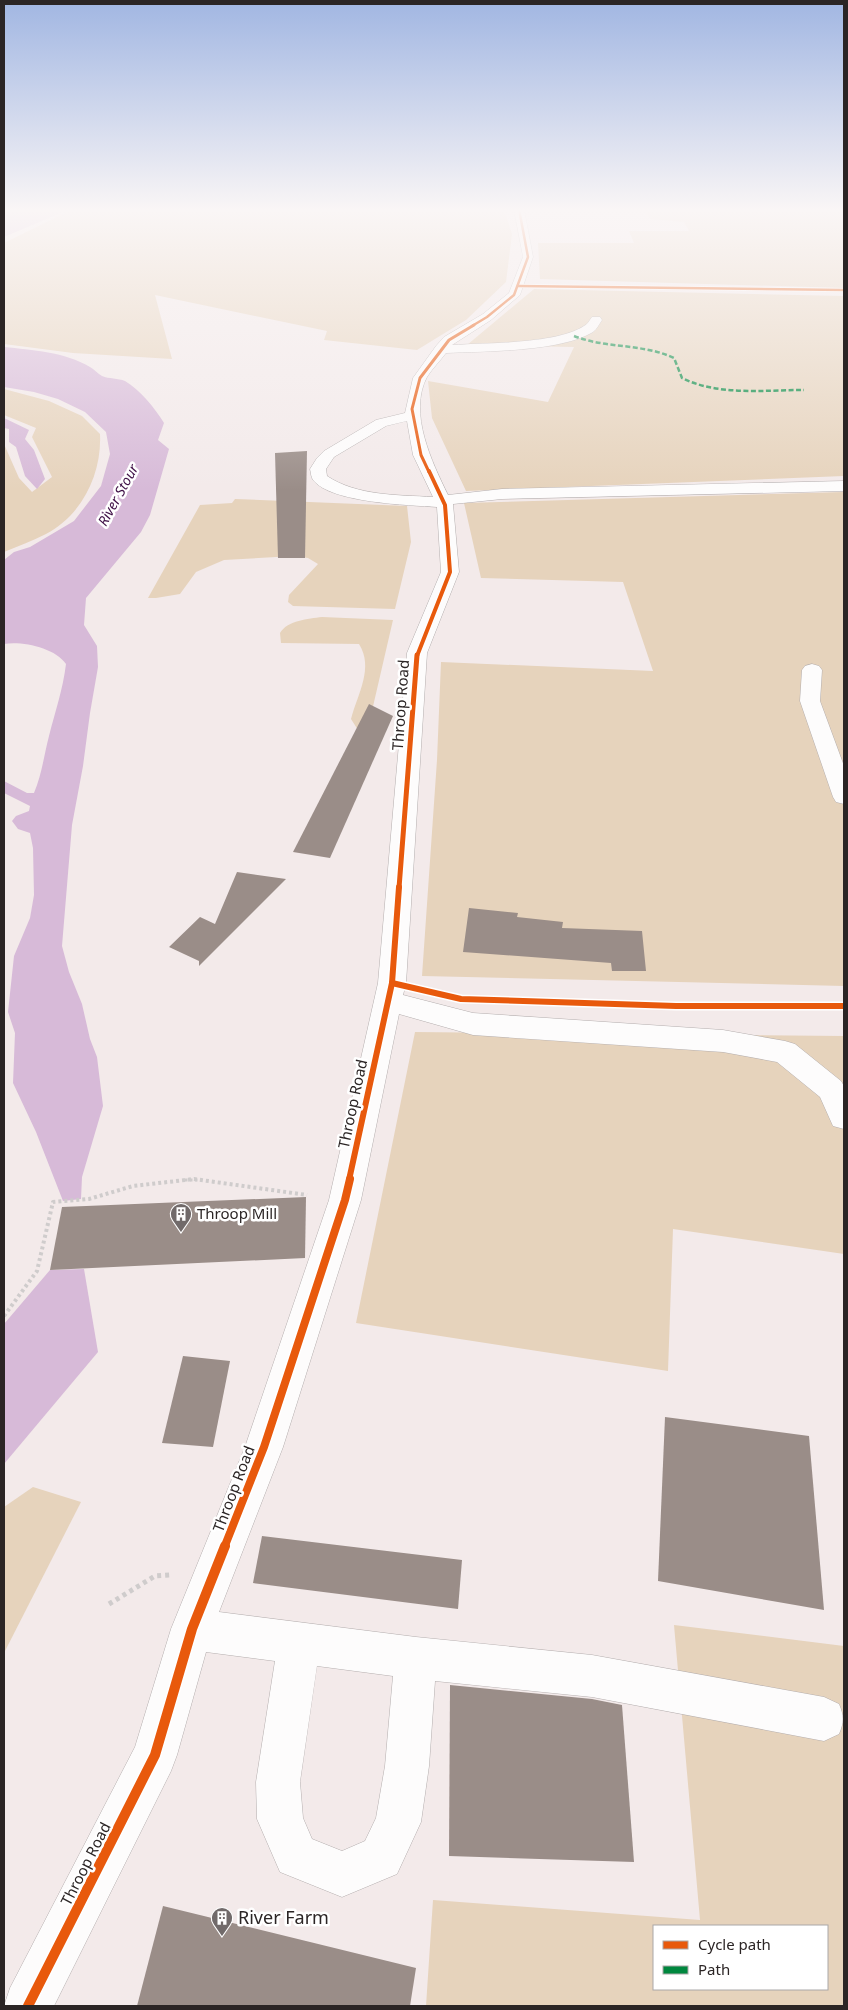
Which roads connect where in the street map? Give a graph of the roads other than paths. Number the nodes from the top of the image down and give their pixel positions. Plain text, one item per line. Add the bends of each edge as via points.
1 (504, 303) edge
2 (596, 320) dead end
3 (441, 349) junction
4 (413, 415) junction
5 (844, 486) edge
6 (443, 501) junction
7 (812, 670) dead end
8 (844, 797) edge
9 (388, 1001) junction
10 (844, 1117) edge
11 (192, 1629) junction
12 (299, 1644) junction
13 (416, 1658) junction
14 (824, 1719) dead end
15 (28, 2006) edge

1 - 3 street, Throop Road via 449,340
2 - 3 street via 589,329 557,340
3 - 4 street, Throop Road via 420,378
4 - 6 street, Throop Road via 421,456
4 - 6 street via 381,423 336,449 322,461 318,469 320,478 334,487 359,494
5 - 6 street via 502,494
6 - 9 street, Throop Road via 450,572 417,653
7 - 8 street via 810,701
9 - 10 street via 473,1024 723,1041 785,1052 831,1089
9 - 11 street, Throop Road via 345,1200 264,1447
11 - 12 street
11 - 15 street, Throop Road via 154,1755
12 - 13 street
12 - 13 street via 278,1782 280,1819 296,1856 342,1874 381,1858 398,1822 407,1766
13 - 14 street via 592,1676

